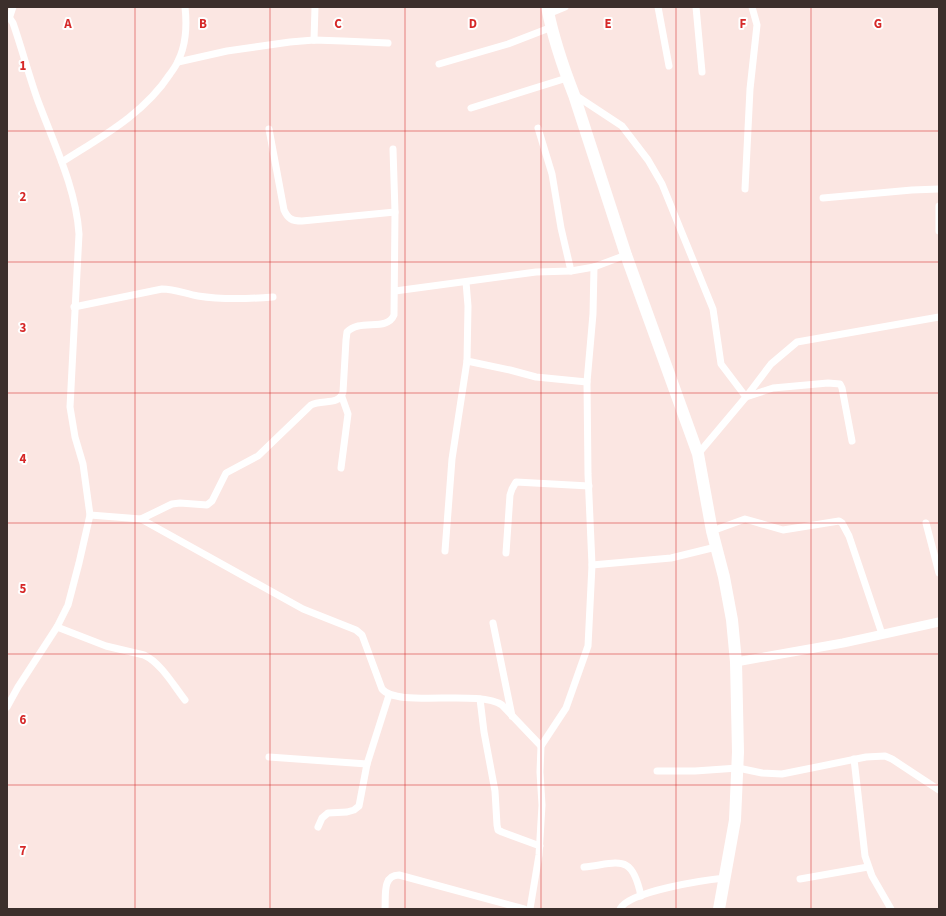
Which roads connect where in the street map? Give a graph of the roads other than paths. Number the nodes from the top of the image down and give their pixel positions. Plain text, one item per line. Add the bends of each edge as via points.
1 (13, 7) edge
2 (185, 7) edge
3 (315, 7) edge
4 (565, 7) edge
5 (658, 7) edge
6 (696, 7) edge
7 (752, 7) edge
8 (548, 11) edge
9 (8, 15) edge
10 (552, 27) junction
11 (314, 40) junction
12 (388, 43) dead end
13 (178, 62) junction
14 (439, 64) dead end
15 (669, 66) dead end
16 (702, 72) dead end
17 (567, 78) junction
18 (574, 95) junction
19 (471, 108) dead end
20 (538, 128) dead end
21 (269, 129) dead end
22 (393, 149) dead end
23 (62, 162) junction
24 (745, 189) dead end
25 (939, 189) edge
26 (823, 198) dead end
27 (939, 206) edge
28 (395, 212) junction
29 (939, 231) edge
30 (626, 255) junction
31 (594, 266) junction
32 (571, 271) junction
33 (466, 282) junction
34 (395, 291) junction
35 (273, 298) dead end
36 (74, 307) junction
37 (939, 317) edge
38 (466, 361) junction
39 (587, 382) junction
40 (342, 397) junction
41 (746, 397) junction
42 (852, 441) dead end
43 (698, 454) junction
44 (341, 468) dead end
45 (589, 486) junction
46 (90, 515) junction
47 (142, 519) junction
48 (926, 523) dead end
49 (712, 531) junction
50 (716, 547) junction
51 (445, 551) dead end
52 (506, 553) dead end
53 (592, 565) junction
54 (939, 573) edge
55 (493, 622) dead end
56 (939, 622) edge
57 (57, 627) junction
58 (882, 634) junction
59 (736, 662) junction
60 (389, 695) junction
61 (480, 699) junction
62 (185, 700) dead end
63 (7, 707) edge
64 (512, 716) junction
65 (541, 746) junction
66 (269, 757) dead end
67 (854, 759) junction
68 (367, 764) junction
69 (738, 768) junction
70 (657, 771) dead end
71 (939, 790) edge
72 (318, 827) dead end
73 (540, 846) junction
74 (584, 867) dead end
75 (868, 867) junction
76 (725, 878) junction
77 (800, 880) dead end
78 (641, 896) junction
79 (385, 909) edge
80 (524, 909) edge
81 (530, 909) edge
82 (620, 909) edge
83 (719, 909) edge
84 (891, 909) edge

1 - 9 street
2 - 13 street via 186,30
3 - 11 street
4 - 8 street
5 - 15 street
6 - 16 street
7 - 24 street via 757,25 750,89
8 - 10 main road
9 - 23 street
10 - 14 street via 508,44
10 - 17 main road
11 - 12 street
11 - 13 street via 227,51
13 - 23 street via 146,103 114,128
17 - 18 main road
17 - 19 street
18 - 30 main road
18 - 41 street via 622,126 648,160 662,184 712,310 721,364
20 - 32 street via 552,174
21 - 28 street via 284,210 291,220
22 - 28 street
23 - 36 street via 78,216
25 - 26 street
27 - 29 street
28 - 34 street
30 - 31 street
30 - 43 main road
31 - 32 street
31 - 39 street
32 - 33 street via 536,272
33 - 34 street
33 - 38 street
34 - 40 street via 392,319 384,324 356,326 347,332
35 - 36 street via 197,296 173,289 162,289
36 - 46 street via 70,407 83,464
37 - 41 street via 797,342 771,364
38 - 39 street via 536,377
38 - 51 street via 452,459
39 - 45 street
40 - 44 street via 348,414
40 - 47 street via 311,405 258,456 226,473 212,501 207,505 172,504
41 - 42 street via 773,388 840,384
41 - 43 street
43 - 49 main road
45 - 52 street via 516,482 510,495
45 - 53 street
46 - 47 street
46 - 57 street via 68,606
47 - 60 street via 303,609 356,630 362,635 382,689
48 - 54 street
49 - 50 main road
49 - 58 street via 744,519 783,530 839,521 849,536
50 - 53 street via 671,558
50 - 59 main road via 732,620
53 - 65 street via 588,646 566,708
55 - 64 street
56 - 58 street
57 - 62 street via 106,646 150,657
57 - 63 street
58 - 59 street
59 - 69 main road
60 - 61 street
60 - 68 street
61 - 64 street via 496,701
61 - 73 street via 494,777 498,830
64 - 65 street
65 - 73 street
66 - 68 street
67 - 69 street via 782,774
67 - 71 street via 885,756
67 - 75 street
68 - 72 street via 359,806 347,812 328,813
69 - 70 street
69 - 76 main road via 735,820
73 - 81 street
74 - 78 street via 626,864 638,880
75 - 77 street
75 - 84 street
76 - 78 street via 697,881
76 - 83 main road
78 - 82 street via 629,900
79 - 80 street via 386,883 390,877 399,875

